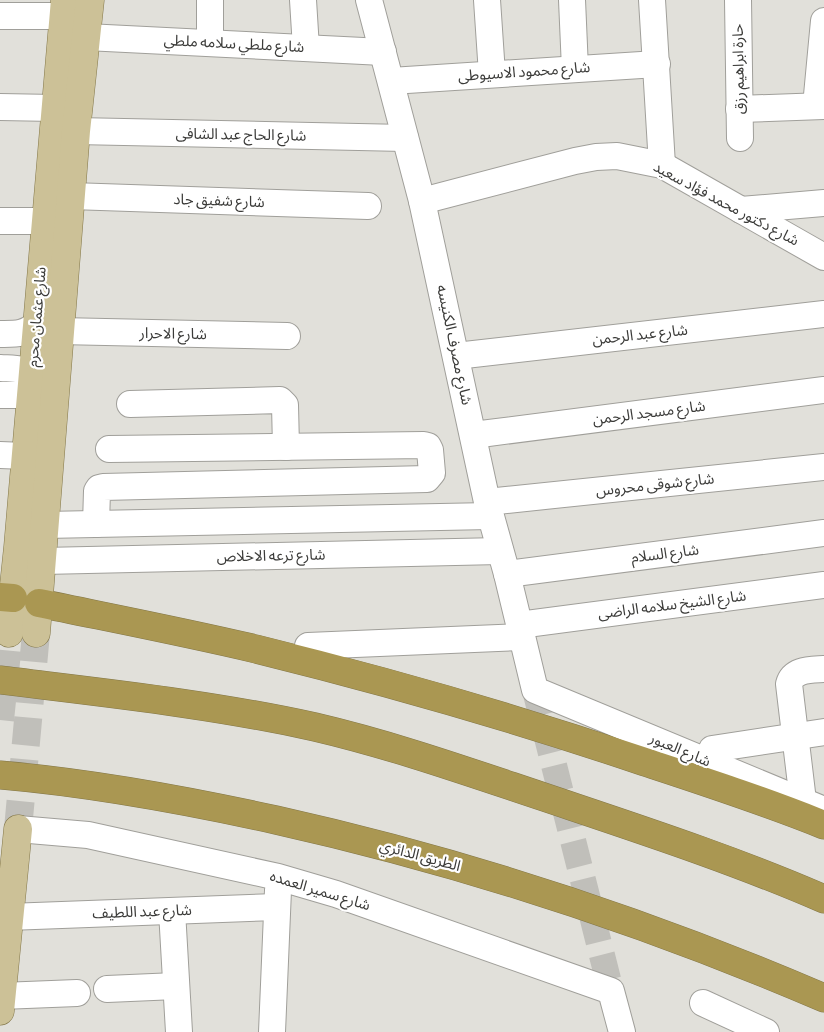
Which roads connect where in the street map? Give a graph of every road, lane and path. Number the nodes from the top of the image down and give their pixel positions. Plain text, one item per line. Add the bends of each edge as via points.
1 (90, 0) edge
2 (210, 0) edge
3 (303, 0) edge
4 (369, 0) edge
5 (487, 0) edge
6 (572, 0) edge
7 (652, 0) edge
8 (738, 0) edge
9 (65, 8) edge
10 (0, 16) edge
11 (824, 21) edge
12 (86, 37) junction
13 (210, 42) junction
14 (306, 48) junction
15 (383, 52) junction
16 (657, 64) junction
17 (575, 69) junction
18 (492, 74) junction
19 (391, 81) junction
20 (820, 106) edge
21 (0, 108) edge
22 (55, 108) junction
23 (739, 108) junction
24 (76, 132) junction
25 (405, 138) junction
26 (740, 138) dead end
27 (662, 165) junction
28 (71, 196) junction
29 (422, 201) junction
30 (824, 202) edge
31 (368, 206) dead end
32 (741, 210) junction
33 (0, 220) edge
34 (45, 220) junction
35 (824, 257) edge
36 (824, 314) edge
37 (0, 320) edge
38 (44, 325) junction
39 (0, 334) edge
40 (287, 336) dead end
41 (456, 356) junction
42 (0, 368) edge
43 (31, 386) junction
44 (824, 390) edge
45 (0, 395) edge
46 (130, 404) dead end
47 (473, 435) junction
48 (286, 447) junction
49 (109, 449) dead end
50 (13, 455) edge
51 (824, 467) edge
52 (488, 509) junction
53 (96, 524) junction
54 (45, 525) junction
55 (824, 533) edge
56 (9, 547) edge
57 (42, 561) junction
58 (503, 562) junction
59 (824, 585) edge
60 (17, 599) edge
61 (521, 631) junction
62 (9, 633) tunnel mouth
63 (36, 633) tunnel mouth
64 (308, 646) dead end
65 (824, 669) edge
66 (0, 680) edge
67 (535, 690) joint
68 (824, 732) edge
69 (794, 736) junction
70 (712, 748) dead end
71 (0, 775) edge
72 (813, 806) edge
73 (824, 825) edge
74 (18, 829) joint
75 (278, 877) junction
76 (824, 899) edge
77 (277, 907) junction
78 (172, 911) junction
79 (8, 917) junction
80 (1, 986) edge
81 (176, 986) junction
82 (107, 989) dead end
83 (77, 993) dead end
84 (824, 998) edge
85 (704, 1003) dead end
86 (179, 1032) edge
87 (272, 1032) edge
88 (622, 1032) edge
89 (766, 1032) edge

1 - 12 main road, شارع عثمان محرم
2 - 13 street
3 - 14 street
4 - 15 street, شارع مصرف الكنيسه
5 - 18 street
6 - 17 street
7 - 16 street
8 - 23 street, حارة ابراهيم رزق
9 - 10 street
9 - 22 main road, شارع عثمان محرم
11 - 20 street
12 - 13 street, شارع ملطي سلامه ملطي
12 - 24 main road, شارع عثمان محرم
13 - 14 street, شارع ملطي سلامه ملطي
14 - 15 street, شارع ملطي سلامه ملطي
15 - 19 street, شارع مصرف الكنيسه
16 - 17 street, شارع محمود الاسيوطى
16 - 27 street
17 - 18 street, شارع محمود الاسيوطى
18 - 19 street, شارع محمود الاسيوطى
19 - 25 street, شارع مصرف الكنيسه
20 - 23 street
21 - 22 street
22 - 34 main road, شارع عثمان محرم
23 - 26 street, حارة ابراهيم رزق
24 - 25 street, شارع الحاج عبد الشافى
24 - 28 main road, شارع عثمان محرم
25 - 29 street, شارع مصرف الكنيسه
27 - 29 street, شارع دكتور محمد فؤاد سعيد via 617,156 596,157
27 - 32 street, شارع دكتور محمد فؤاد سعيد
28 - 31 street, شارع شفيق جاد
28 - 38 main road, شارع عثمان محرم
29 - 41 street, شارع مصرف الكنيسه
30 - 32 street
32 - 35 street, شارع دكتور محمد فؤاد سعيد
33 - 34 street
34 - 38 main road, شارع عثمان محرم
36 - 41 street, شارع عبد الرحمن
37 - 38 street, شارع الاحرار
38 - 39 street via 19,334
38 - 40 street, شارع الاحرار
38 - 43 main road, شارع عثمان محرم
38 - 54 main road, شارع عثمان محرم
41 - 47 street, شارع مصرف الكنيسه
42 - 43 street via 18,369 28,374
43 - 45 street
43 - 50 main road, شارع عثمان محرم
44 - 47 street, شارع مسجد الرحمن
46 - 48 street via 280,400 285,405
47 - 52 street, شارع مصرف الكنيسه
48 - 49 street
48 - 53 street via 424,445 430,450 432,473 428,479 102,487 97,490
50 - 56 main road, شارع عثمان محرم
51 - 52 street, شارع شوقى محروس
52 - 53 street
52 - 58 street, شارع مصرف الكنيسه
53 - 54 street
54 - 57 main road, شارع عثمان محرم
55 - 58 street, شارع السلام
56 - 60 main road, شارع عثمان محرم
57 - 58 street, شارع ترعه الاخلاص
57 - 60 main road, شارع عثمان محرم
58 - 61 street, شارع مصرف الكنيسه
59 - 61 street, شارع الشيخ سلامه الراضى
60 - 62 main road, شارع عثمان محرم
60 - 63 main road, شارع عثمان محرم
60 - 73 highway via 255,649 468,706 573,737
61 - 64 street, شارع الشيخ سلامه الراضى
61 - 67 street, شارع مصرف الكنيسه
65 - 69 street via 796,673 790,678
66 - 76 highway via 206,706 351,737 422,756 660,835
67 - 72 street, شارع العبور
68 - 69 street
69 - 70 street
69 - 72 street
71 - 84 highway, الطريق الدائري via 55,780 170,799 396,849 625,920
74 - 75 street, شارع سمير العمده via 88,835
74 - 79 main road
75 - 77 street
75 - 88 street, شارع سمير العمده via 336,894 611,991
77 - 78 street, شارع عبد اللطيف
77 - 87 street
78 - 79 street, شارع عبد اللطيف
78 - 81 street
79 - 80 main road
80 - 83 street
81 - 82 street
81 - 86 street
85 - 89 street

